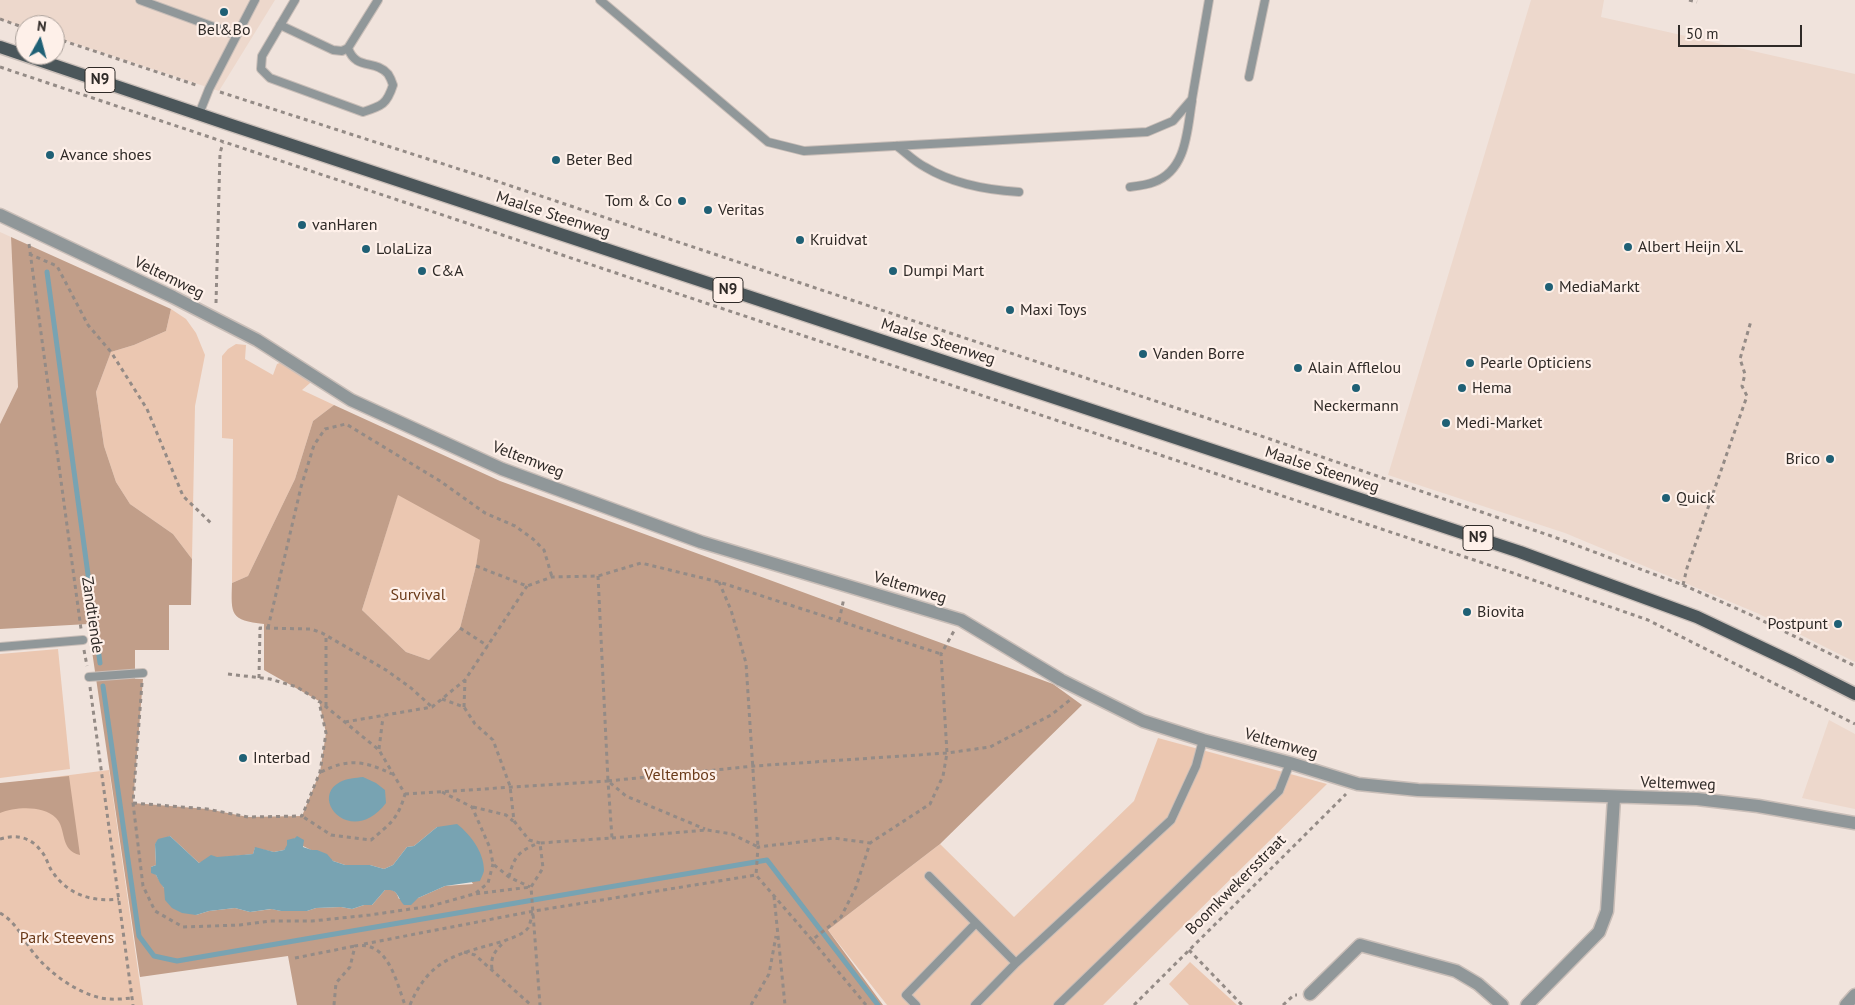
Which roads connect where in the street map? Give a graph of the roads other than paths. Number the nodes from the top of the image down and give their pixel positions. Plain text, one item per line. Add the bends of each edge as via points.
1 (140, 0) edge
2 (255, 0) edge
3 (295, 0) edge
4 (378, 0) edge
5 (600, 0) edge
6 (1209, 0) edge
7 (1265, 0) edge
8 (280, 25) junction
9 (236, 35) junction
10 (0, 47) edge
11 (348, 48) junction
12 (1250, 77) dead end
13 (1192, 99) junction
14 (199, 114) junction
15 (897, 146) junction
16 (1130, 187) dead end
17 (1019, 192) dead end
18 (0, 215) edge
19 (83, 640) road end
20 (0, 647) edge
21 (143, 673) road end
22 (89, 677) road end
23 (1855, 694) edge
24 (1203, 740) junction
25 (1290, 763) junction
26 (1614, 798) junction
27 (1855, 823) edge
28 (929, 876) dead end
29 (976, 923) junction
30 (1016, 964) junction
31 (1310, 994) dead end
32 (1855, 995) edge
33 (916, 1005) edge
34 (975, 1005) edge
35 (1058, 1005) edge
36 (1502, 1005) edge
37 (1527, 1005) edge
38 (1846, 1005) edge

1 - 9 lane
2 - 9 lane
3 - 8 lane
4 - 11 lane
5 - 15 lane via 768,142 804,151
6 - 13 lane
7 - 12 lane
8 - 11 lane via 333,50
8 - 11 lane via 262,56 261,69 270,78 363,112 378,108 388,100 393,85 388,74 378,67 360,63
9 - 14 lane
10 - 14 main road, Maalse Steenweg / N9
13 - 15 lane via 1173,121 1147,132
13 - 16 lane via 1183,153 1172,170 1154,182
14 - 23 main road, Maalse Steenweg / N9 via 1538,558 1697,617
15 - 17 lane via 925,168 963,184
18 - 24 street, Veltemweg via 257,340 351,400 502,469 701,542 961,620 1060,680 1143,721
19 - 20 lane
21 - 22 lane
24 - 25 street, Veltemweg
24 - 30 lane via 1196,766 1172,820
25 - 26 street, Veltemweg via 1358,784 1418,790
25 - 35 lane via 1279,790
26 - 27 street, Veltemweg via 1697,799
26 - 37 street via 1607,912 1599,932
28 - 29 lane
29 - 30 lane
29 - 33 lane via 906,995
30 - 34 lane
31 - 36 street via 1360,945 1456,970
32 - 38 street

